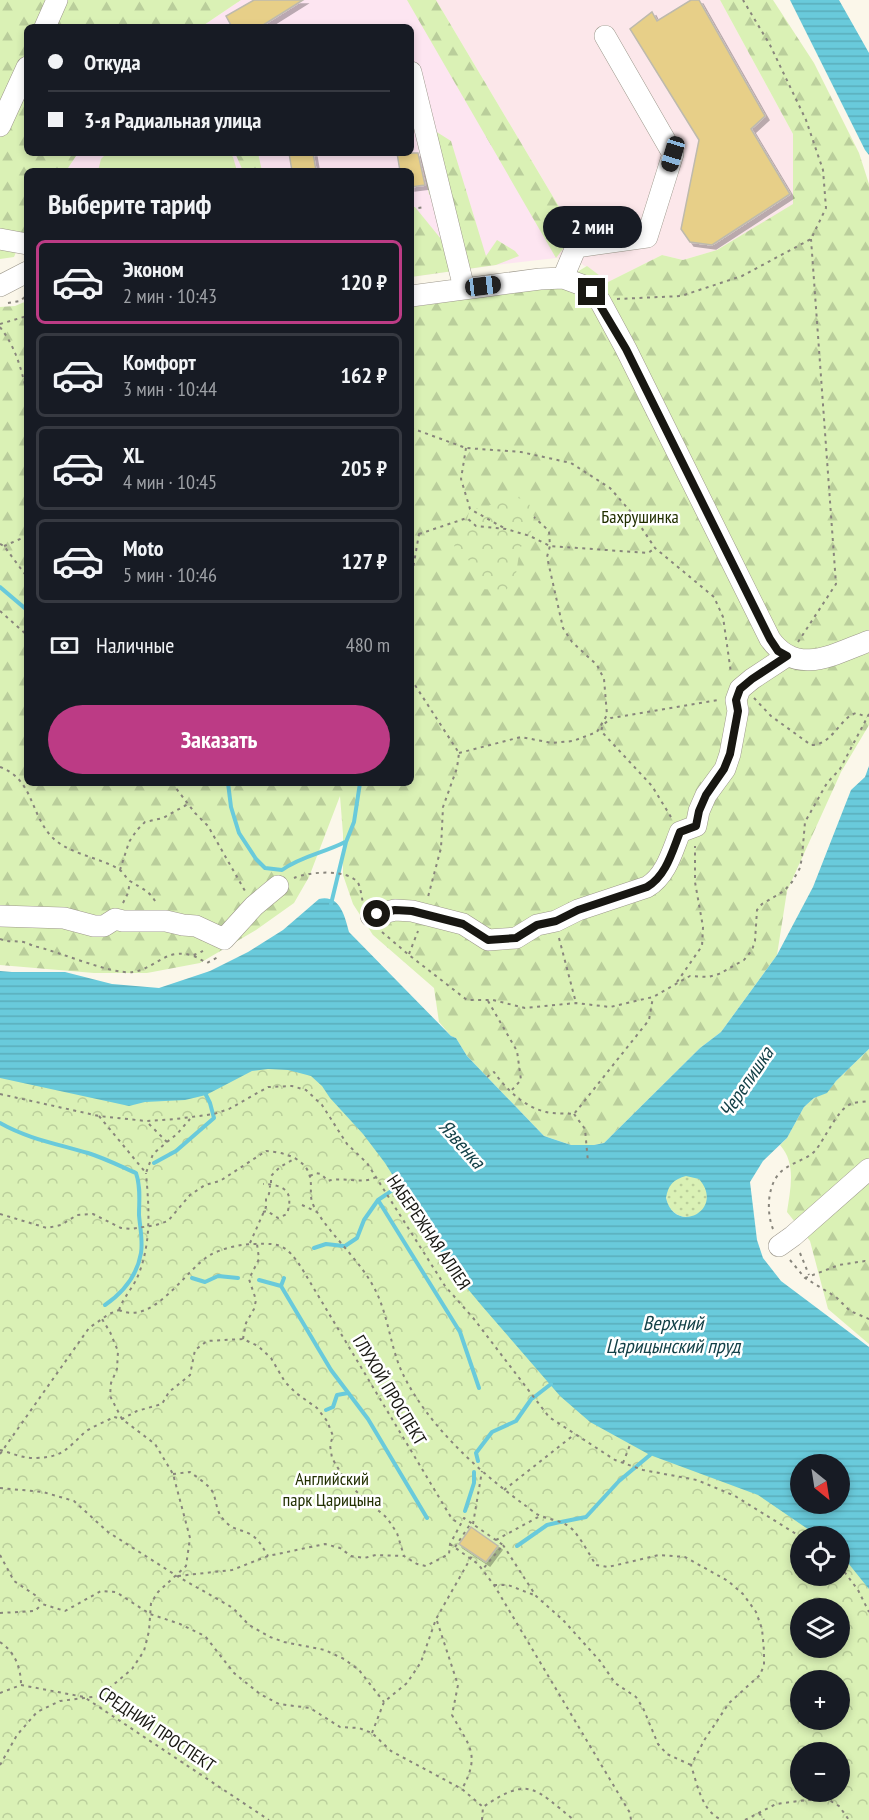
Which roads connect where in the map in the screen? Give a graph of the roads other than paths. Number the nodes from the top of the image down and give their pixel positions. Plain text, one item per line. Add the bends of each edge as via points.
1 (57, 0) edge
2 (46, 24) edge
3 (605, 36) dead end
4 (24, 74) edge
5 (414, 84) edge
6 (0, 126) edge
7 (0, 239) edge
8 (24, 243) edge
9 (24, 275) edge
10 (563, 278) junction
11 (464, 288) junction
12 (1, 292) edge
13 (414, 296) edge
14 (869, 641) edge
15 (791, 652) junction
16 (278, 886) road end
17 (0, 916) edge
18 (371, 916) road end
19 (869, 1169) edge
20 (786, 1241) road end

1 - 2 street
3 - 10 street via 673,154 647,237 576,247
4 - 6 street
5 - 11 street
7 - 8 street
9 - 12 street
10 - 11 street
10 - 15 street via 582,285 600,301 770,639 778,651
11 - 13 street
14 - 15 street via 809,662
15 - 18 street via 740,689 724,769 655,883 537,925 516,938 488,940 463,924 412,911 395,910
16 - 17 street via 224,939 196,926 165,921 115,919 104,926 94,926 64,918
19 - 20 street

